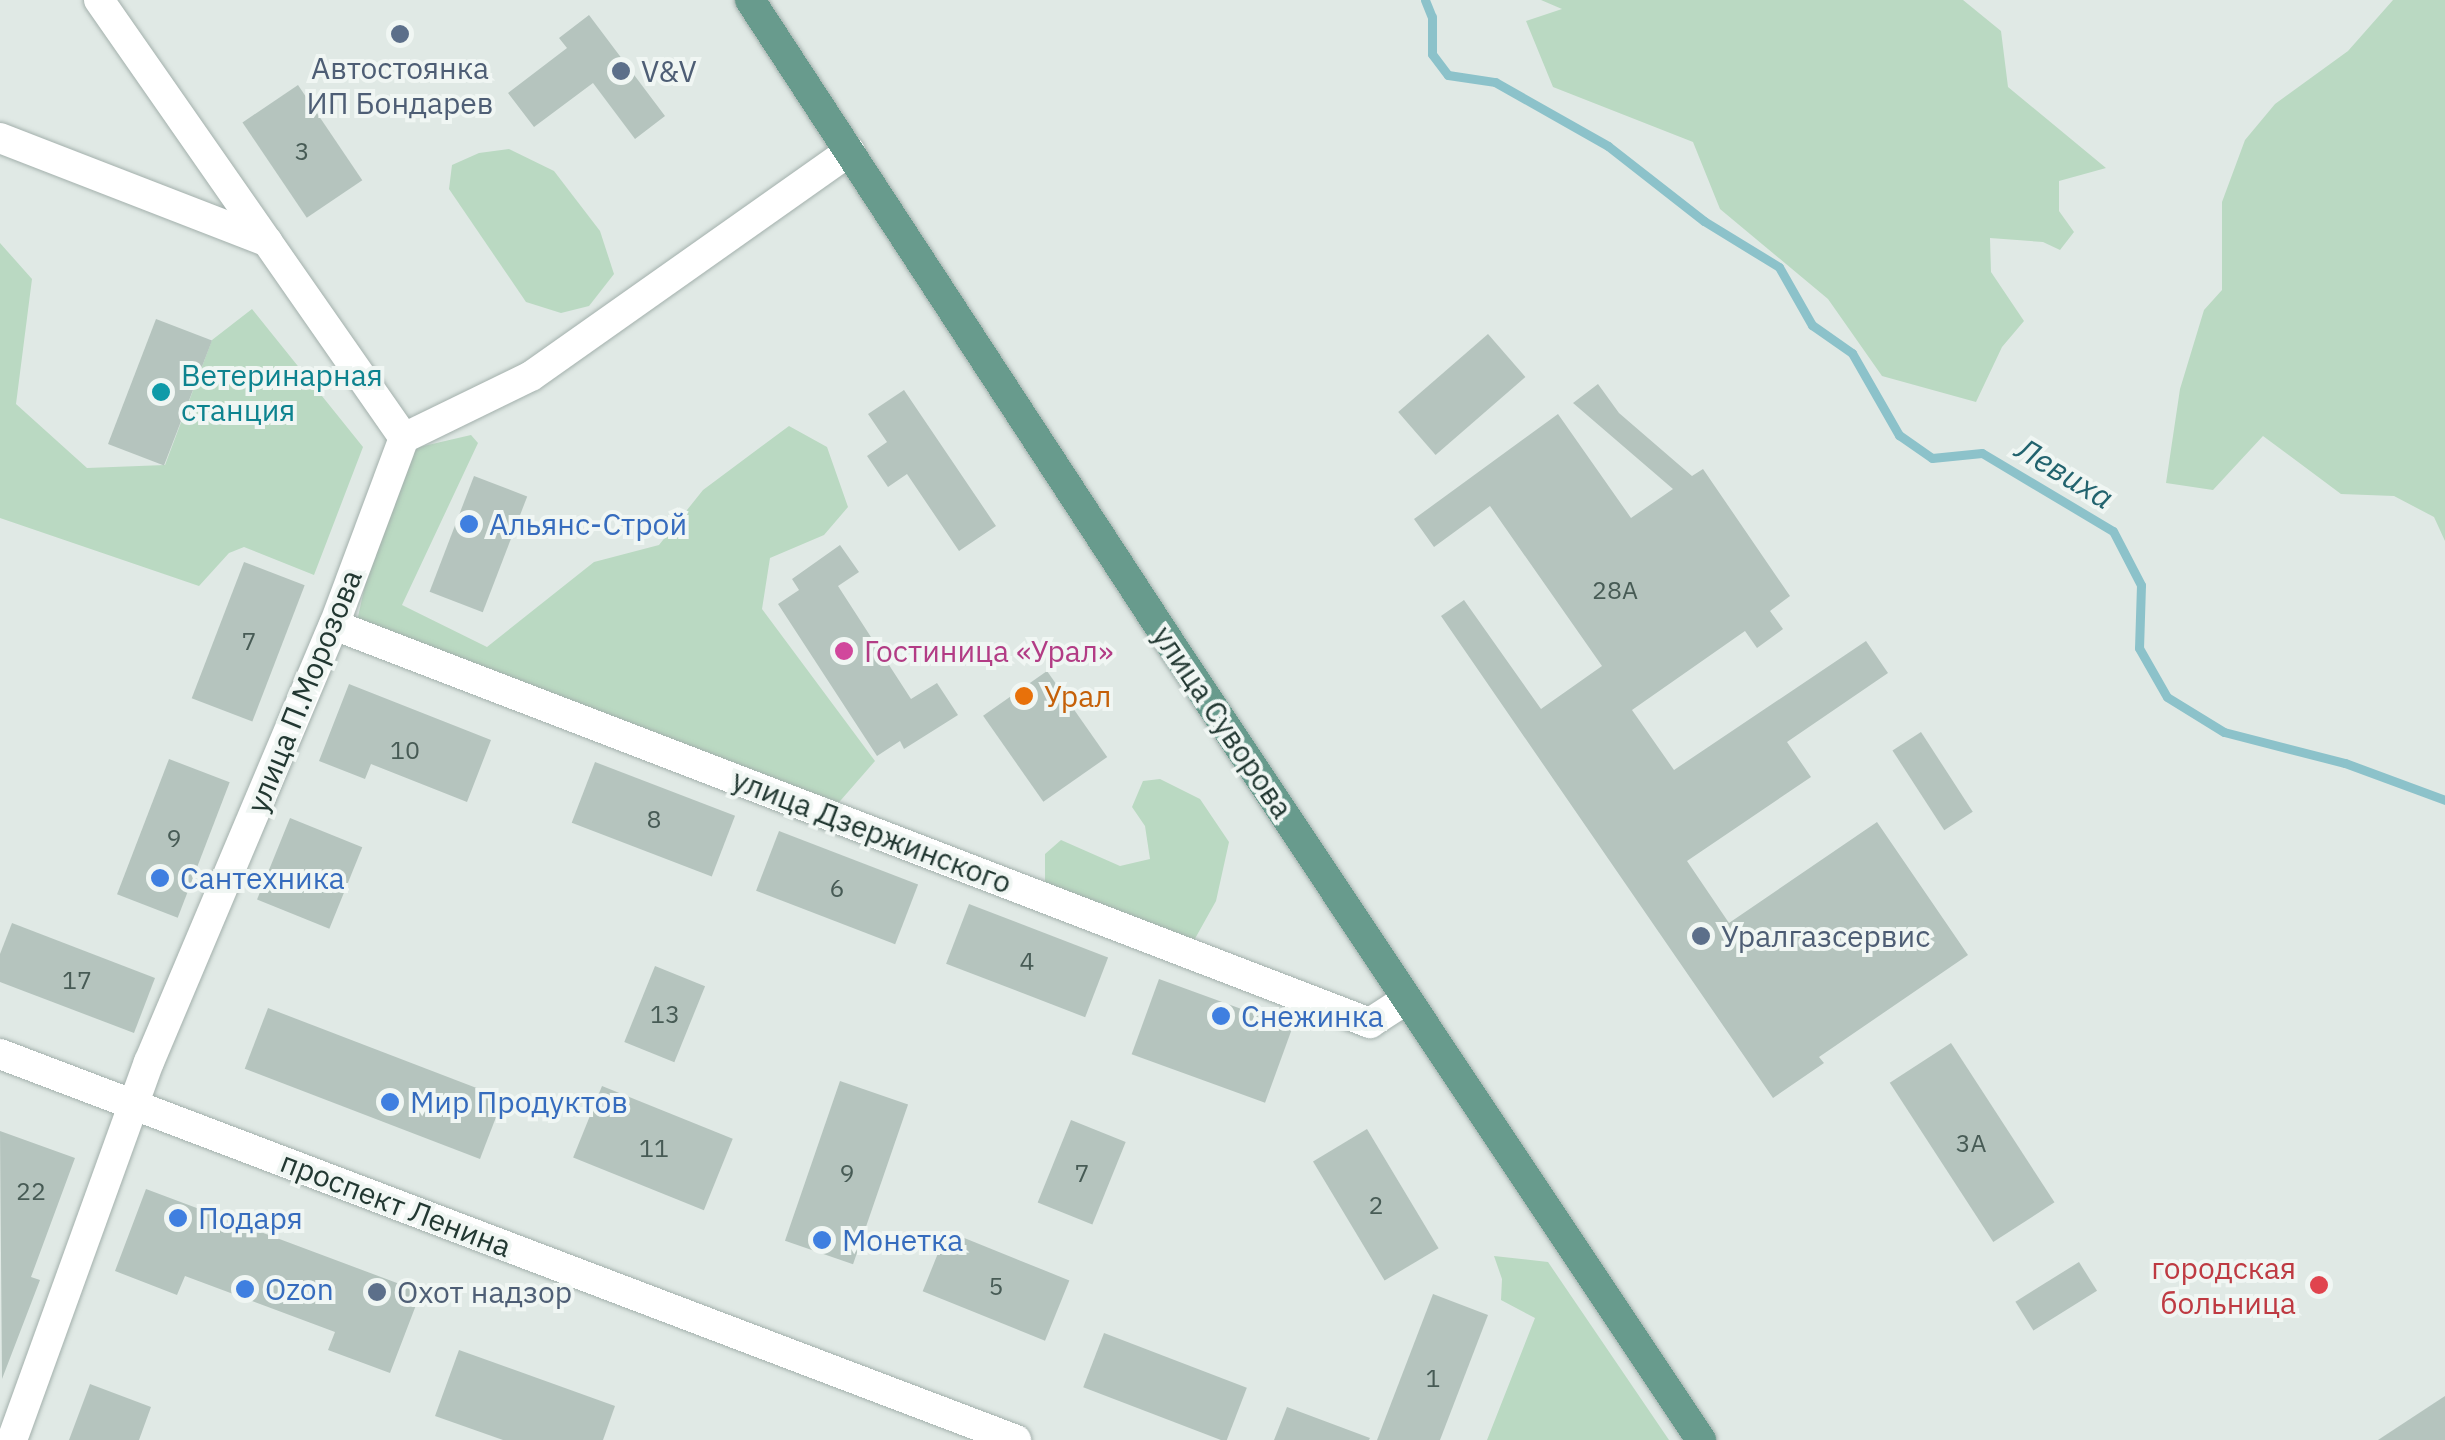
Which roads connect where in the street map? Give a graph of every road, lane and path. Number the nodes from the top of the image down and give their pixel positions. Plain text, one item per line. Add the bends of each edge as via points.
1 (99, 0) edge
2 (750, 0) edge
3 (0, 138) edge
4 (850, 151) junction
5 (268, 242) junction
6 (404, 438) junction
7 (334, 624) junction
8 (1406, 999) junction
9 (0, 1054) edge
10 (133, 1105) junction
11 (12, 1440) edge
12 (1016, 1440) edge
13 (1701, 1440) edge

1 - 5 street
2 - 4 main road, улица Суворова
3 - 5 street
4 - 6 street via 531,376
4 - 8 main road, улица Суворова
5 - 6 street
6 - 7 street, улица П.Морозова
7 - 8 street, улица Дзержинского via 1370,1023
7 - 10 street, улица П.Морозова
8 - 13 main road, улица Суворова
9 - 10 street, проспект Ленина
10 - 11 street, улица П.Морозова
10 - 12 street, проспект Ленина

